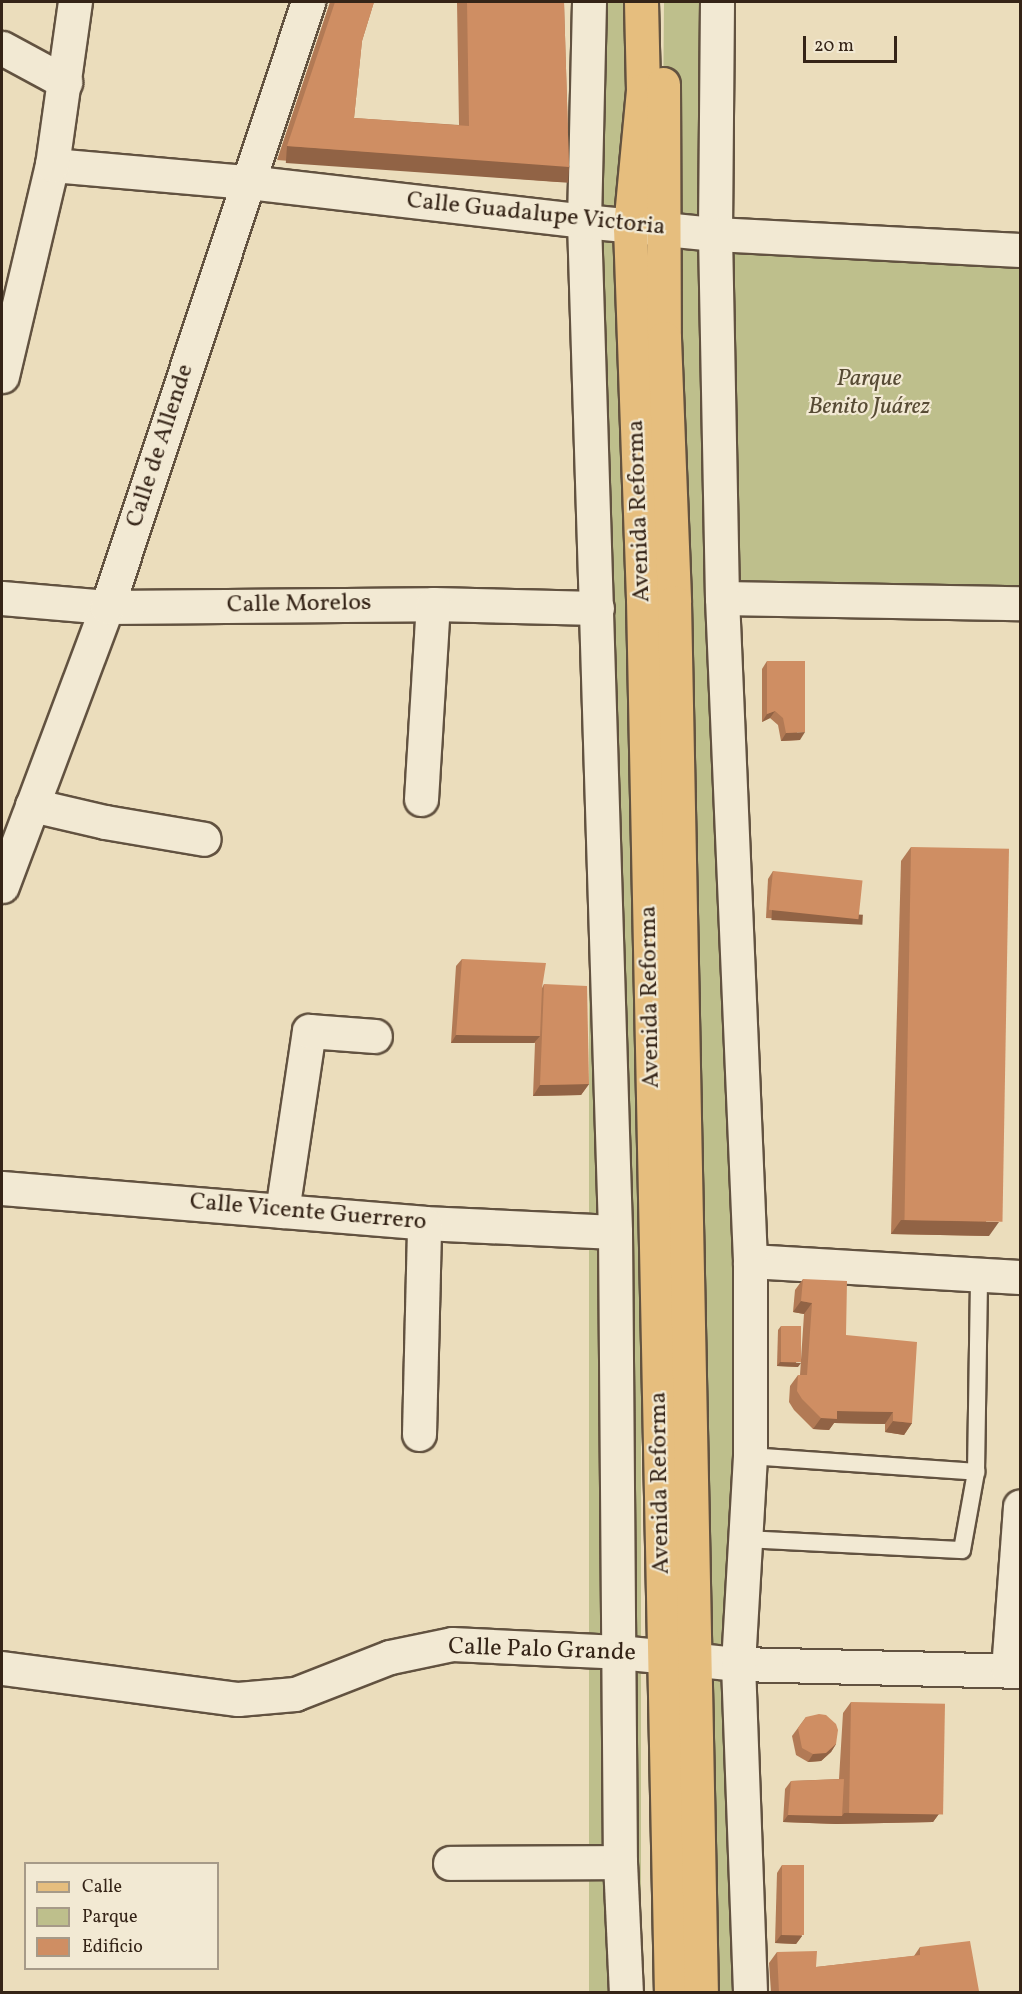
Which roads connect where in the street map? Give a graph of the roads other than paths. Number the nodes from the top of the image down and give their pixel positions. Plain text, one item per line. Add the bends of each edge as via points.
1 (75, 2) edge
2 (308, 2) edge
3 (589, 2) edge
4 (641, 2) edge
5 (664, 2) edge
6 (717, 2) edge
7 (2, 48) edge
8 (65, 82) junction
9 (52, 165) junction
10 (248, 183) junction
11 (584, 221) junction
12 (646, 228) junction
13 (715, 234) junction
14 (1020, 250) edge
15 (2, 376) edge
16 (2, 598) edge
17 (722, 598) junction
18 (1020, 603) edge
19 (433, 604) junction
20 (107, 607) junction
21 (597, 608) junction
22 (421, 799) dead end
23 (32, 805) junction
24 (204, 838) dead end
25 (2, 886) edge
26 (375, 1036) dead end
27 (2, 1188) edge
28 (282, 1211) junction
29 (424, 1223) junction
30 (615, 1232) junction
31 (750, 1261) junction
32 (979, 1275) junction
33 (1020, 1277) edge
34 (419, 1434) dead end
35 (750, 1456) junction
36 (976, 1472) junction
37 (1020, 1506) edge
38 (743, 1539) junction
39 (619, 1652) junction
40 (679, 1658) junction
41 (738, 1664) junction
42 (2, 1668) edge
43 (1014, 1670) edge
44 (620, 1862) junction
45 (450, 1863) dead end
46 (626, 1992) edge
47 (671, 1992) edge
48 (701, 1992) edge
49 (750, 1992) edge

1 - 8 street
2 - 10 street, Calle de Allende
3 - 11 street
4 - 12 main road, Avenida Reforma
5 - 12 main road, Avenida Reforma
6 - 13 street
7 - 8 street
8 - 9 street
9 - 10 street, Calle Guadalupe Victoria
9 - 15 street
10 - 11 street, Calle Guadalupe Victoria
10 - 20 street, Calle de Allende
11 - 12 street, Calle Guadalupe Victoria
11 - 21 street
12 - 13 street, Calle Guadalupe Victoria
12 - 40 main road, Avenida Reforma via 643,599
13 - 14 street, Calle Guadalupe Victoria
13 - 17 street
16 - 20 street, Calle Morelos
17 - 18 street
17 - 31 street
19 - 20 street, Calle Morelos
19 - 21 street, Calle Morelos
19 - 22 street
20 - 23 street, Calle de Allende
21 - 30 street
23 - 24 street
23 - 25 street, Calle de Allende
26 - 28 street via 309,1031
27 - 28 street, Calle Vicente Guerrero
28 - 29 street, Calle Vicente Guerrero
29 - 30 street, Calle Vicente Guerrero
29 - 34 street
30 - 39 street
31 - 32 street
31 - 35 street
32 - 33 street
32 - 36 lane
35 - 36 lane
35 - 38 street
36 - 38 lane via 962,1550
37 - 43 street
38 - 41 street
39 - 40 street, Calle Palo Grande
39 - 42 street, Calle Palo Grande via 452,1644 390,1657 295,1694 238,1699
39 - 44 street
40 - 41 street, Calle Palo Grande
40 - 47 main road, Avenida Reforma
40 - 48 main road, Avenida Reforma
41 - 43 street, Calle Palo Grande
41 - 49 street
44 - 45 street
44 - 46 street

